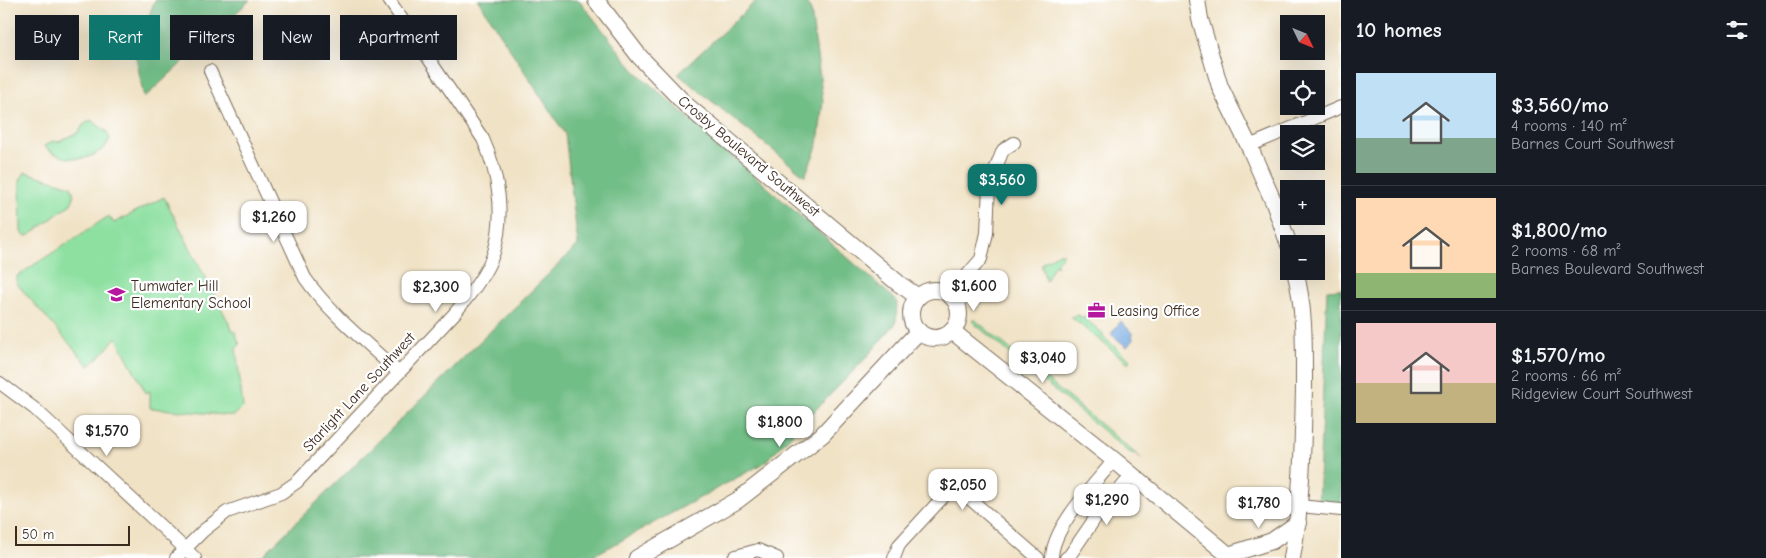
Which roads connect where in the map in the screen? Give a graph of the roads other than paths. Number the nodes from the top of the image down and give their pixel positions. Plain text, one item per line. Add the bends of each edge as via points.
1 (390, 0) edge
2 (596, 0) edge
3 (1197, 0) edge
4 (210, 71) dead end
5 (1341, 107) edge
6 (1014, 143) dead end
7 (1249, 146) junction
8 (1285, 235) edge
9 (1298, 280) edge
10 (950, 295) junction
11 (918, 297) junction
12 (918, 331) junction
13 (952, 331) junction
14 (399, 373) junction
15 (0, 383) edge
16 (1114, 460) junction
17 (1132, 475) junction
18 (1299, 506) junction
19 (1341, 510) edge
20 (1298, 523) junction
21 (181, 553) edge
22 (1230, 556) edge
23 (195, 558) edge
24 (637, 558) edge
25 (734, 558) edge
26 (777, 558) edge
27 (894, 558) edge
28 (1038, 558) edge
29 (1052, 558) edge
30 (1066, 558) edge
31 (1292, 558) edge

1 - 14 street, Starlight Lane Southwest via 483,139 492,159 501,207 494,253 479,280 454,314
2 - 11 street, Crosby Boulevard Southwest via 639,56 686,104
3 - 7 street via 1220,87
4 - 14 street via 305,278 331,310
5 - 7 street
6 - 10 street via 1003,150 988,185 987,233 981,259
7 - 8 street
9 - 18 street via 1304,346
10 - 11 street via 930,290
10 - 13 street via 956,301 959,316
11 - 12 street via 911,312
12 - 13 street via 937,338
12 - 24 street via 822,434 738,500
13 - 16 street
14 - 21 street, Starlight Lane Southwest via 297,482 282,493 227,512
15 - 21 street via 35,409
16 - 17 street
16 - 29 street via 1073,510 1052,547
17 - 22 street
17 - 30 street
18 - 19 street
18 - 20 street
20 - 22 street via 1272,541
20 - 31 street
21 - 23 street
25 - 26 street via 758,550
27 - 28 street via 899,545 954,485

